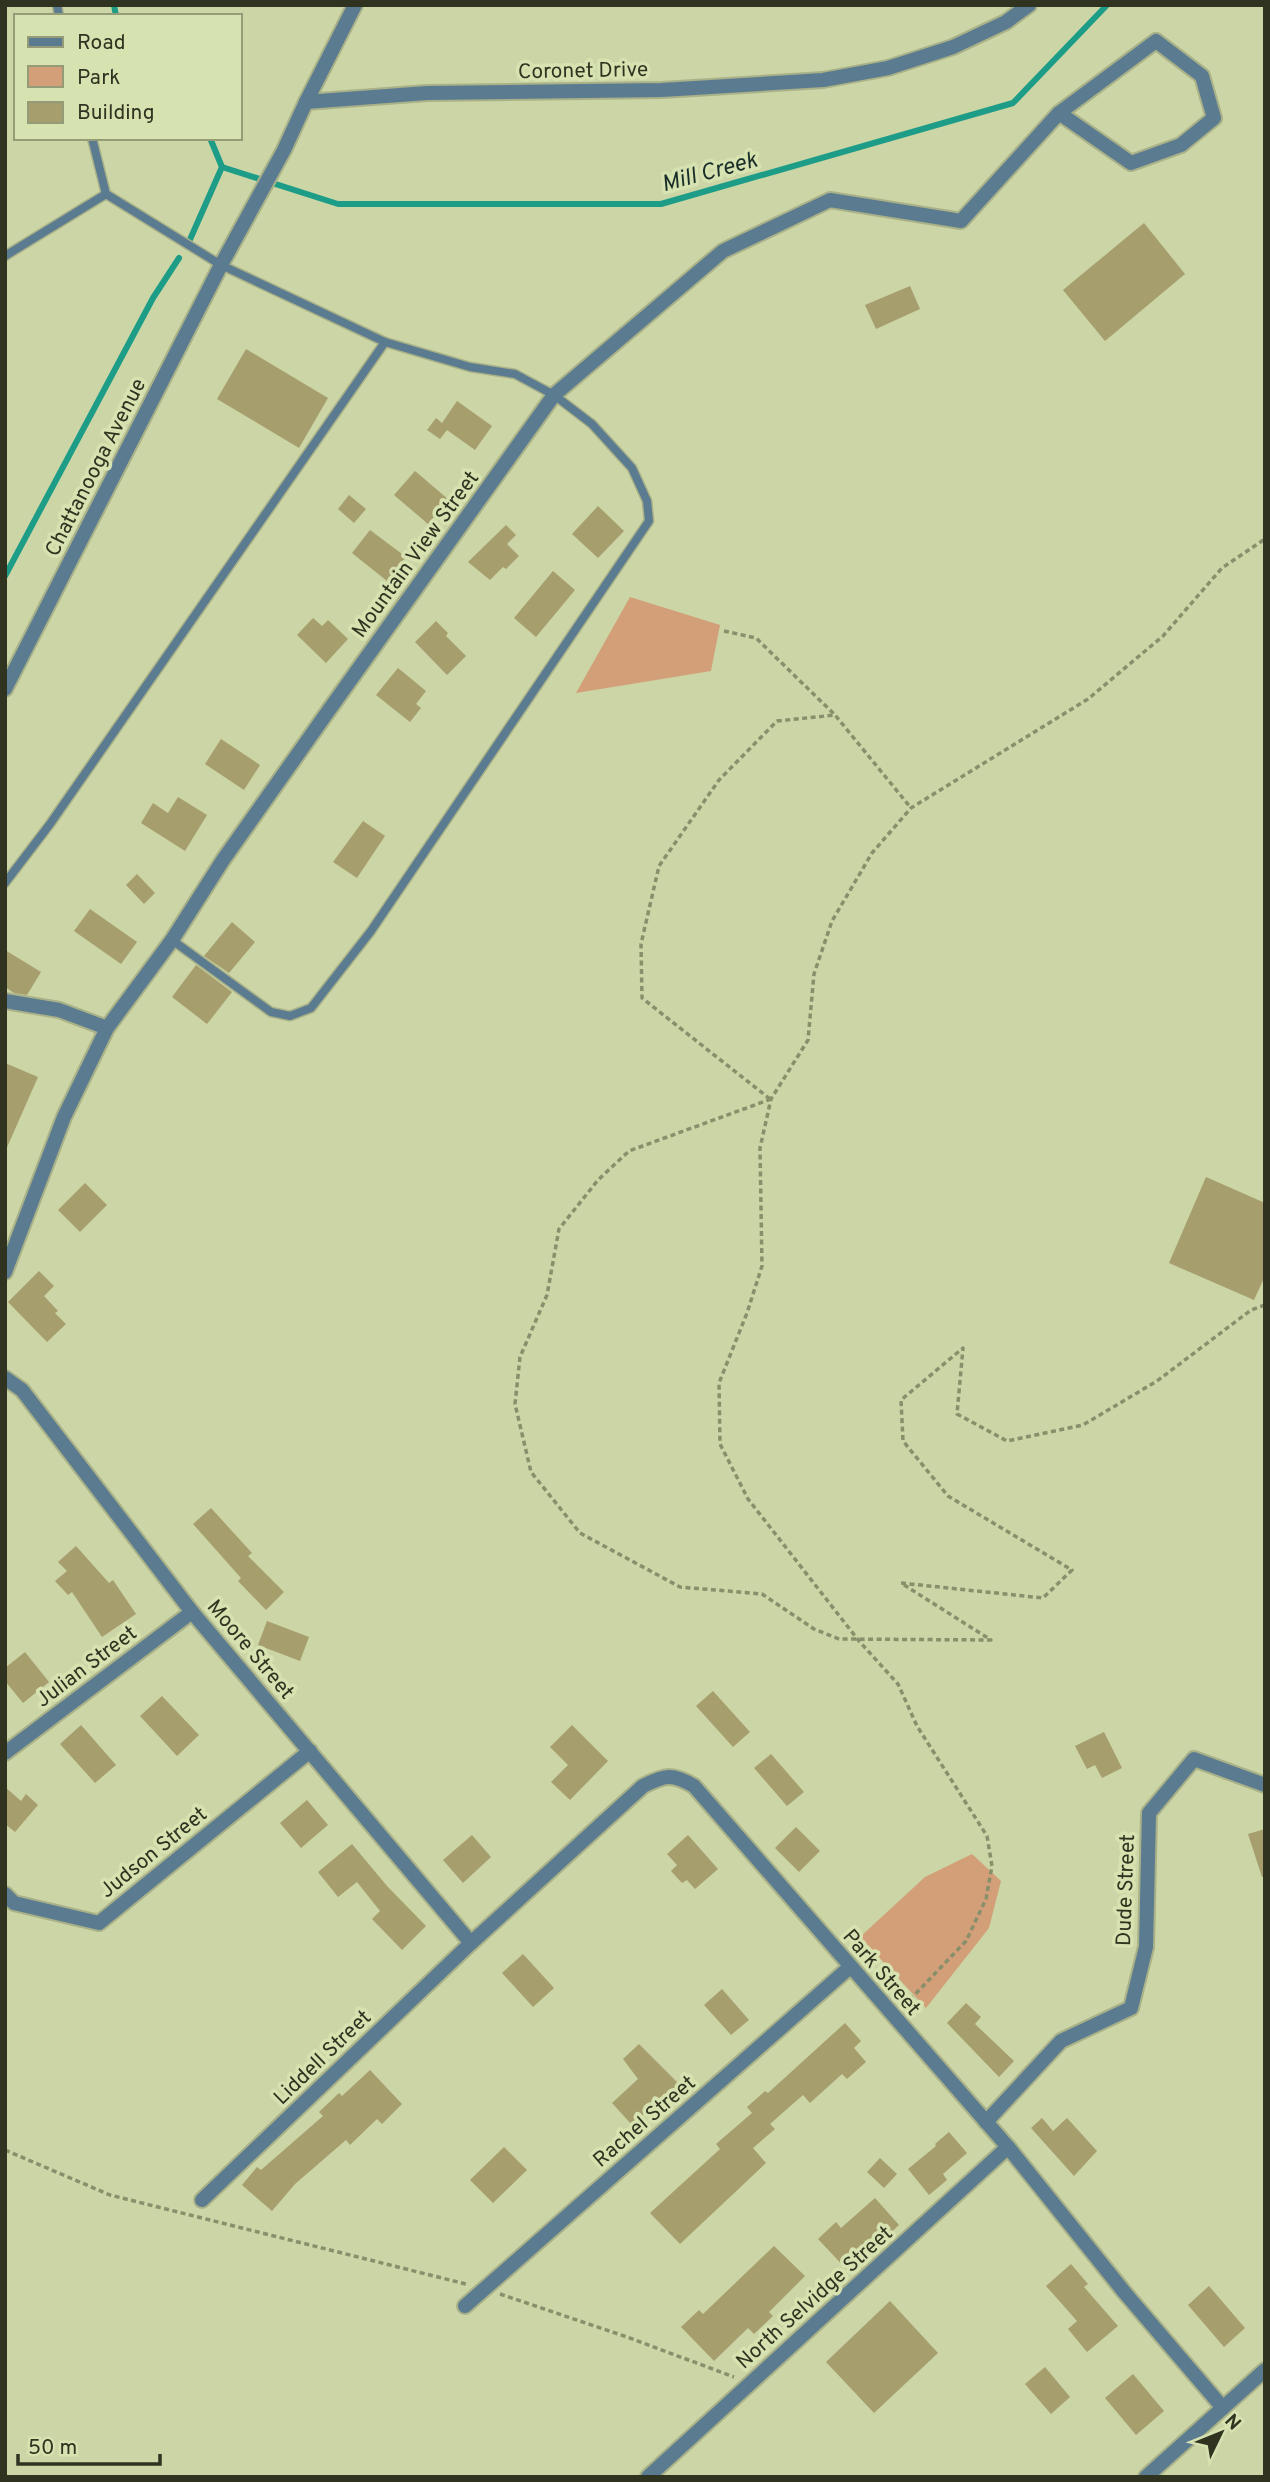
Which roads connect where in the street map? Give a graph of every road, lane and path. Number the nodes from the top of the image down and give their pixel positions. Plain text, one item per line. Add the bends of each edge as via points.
1 (355, 5) edge
2 (1029, 5) edge
3 (306, 102) junction
4 (1059, 113) junction
5 (92, 140) edge
6 (106, 194) junction
7 (5, 256) edge
8 (221, 265) junction
9 (385, 342) junction
10 (555, 395) junction
11 (1265, 539) edge
12 (724, 631) dead end
13 (5, 689) edge
14 (835, 715) junction
15 (911, 808) junction
16 (5, 883) edge
17 (172, 940) junction
18 (5, 1001) edge
19 (107, 1028) junction
20 (771, 1099) junction
21 (5, 1272) edge
22 (1265, 1305) edge
23 (5, 1378) edge
24 (192, 1612) junction
25 (859, 1640) junction
26 (310, 1751) junction
27 (5, 1753) edge
28 (1265, 1785) edge
29 (5, 1894) edge
30 (471, 1943) junction
31 (850, 1967) junction
32 (893, 2017) junction
33 (986, 2122) junction
34 (1008, 2147) junction
35 (5, 2150) edge
36 (202, 2200) dead end
37 (485, 2289) junction
38 (465, 2306) dead end
39 (1265, 2370) edge
40 (750, 2383) junction
41 (1223, 2408) junction
42 (648, 2477) edge
43 (1146, 2477) edge

1 - 3 street
2 - 3 street, Coronet Drive via 1006,22 953,47 888,68 823,80 662,90 427,93
3 - 8 street
4 - 4 street, Mountain View Street via 1156,41 1202,76 1214,118 1181,145 1131,163
4 - 10 street, Mountain View Street via 961,221 830,200 723,251
5 - 6 lane
6 - 7 lane
6 - 8 lane
8 - 9 lane
8 - 13 street, Chattanooga Avenue
9 - 10 lane via 470,367 515,374
9 - 16 lane
10 - 17 street, Mountain View Street via 329,709
10 - 17 lane via 592,424 632,468 647,501 649,522 371,931 311,1008 290,1016 271,1012
11 - 15 path via 1222,568 1164,636 1088,699
12 - 14 path via 756,638
14 - 15 path
14 - 20 path via 777,721 719,780 659,866 641,944 642,998
15 - 20 path via 872,853 832,921 814,974 808,1040
17 - 19 street, Mountain View Street
18 - 19 street via 59,1010
19 - 21 street, Mountain View Street via 64,1116
20 - 25 path via 760,1148 762,1266 719,1383 720,1444 748,1499
20 - 25 path via 629,1151 598,1180 559,1229 547,1295 520,1357 515,1404 531,1472 580,1533 680,1587 762,1594 814,1629 838,1639
22 - 25 path via 1251,1310 1157,1381 1083,1425 1007,1441 957,1414 963,1348 901,1399 903,1441 948,1496 1072,1570 1043,1598 901,1583 991,1640
23 - 24 street, Moore Street via 22,1390 49,1422
24 - 26 street, Moore Street
24 - 27 street, Julian Street
25 - 32 path via 898,1684 917,1726 987,1836 992,1866 986,1899 966,1941
26 - 29 street, Judson Street via 99,1923 14,1903
26 - 30 street, Moore Street
28 - 33 street, Dude Street via 1194,1759 1149,1813 1146,1947 1131,2008 1061,2041
30 - 31 street, Park Street via 643,1786 663,1776 681,1778 694,1786
30 - 36 street, Liddell Street
31 - 32 street, Park Street
31 - 37 street, Rachel Street
32 - 33 street, Park Street
33 - 34 street, Park Street
34 - 40 street, North Selvidge Street
34 - 41 street, Park Street
35 - 37 path via 110,2195
37 - 38 street, Rachel Street
37 - 40 path
39 - 41 street
40 - 42 street, North Selvidge Street
41 - 43 street

